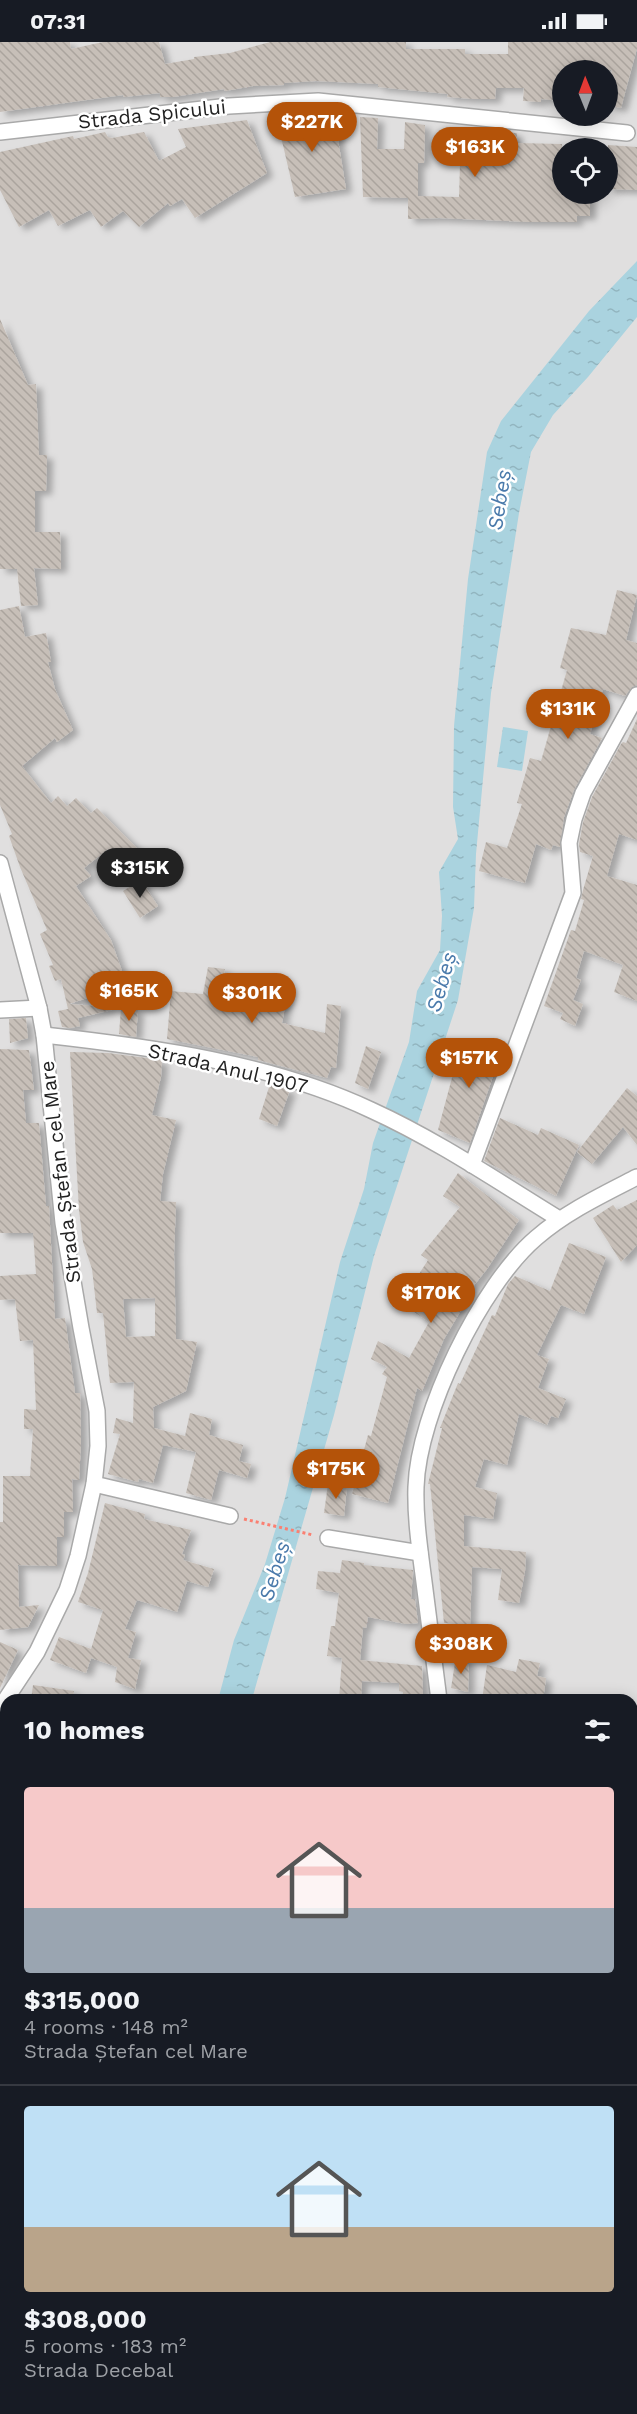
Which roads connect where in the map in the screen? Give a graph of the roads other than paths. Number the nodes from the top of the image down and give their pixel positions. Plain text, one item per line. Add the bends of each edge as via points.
1 (0, 132) edge
2 (627, 133) dead end
3 (637, 696) edge
4 (0, 863) edge
5 (39, 1008) junction
6 (0, 1010) edge
7 (44, 1035) junction
8 (472, 1165) junction
9 (637, 1177) edge
10 (559, 1219) junction
11 (94, 1484) junction
12 (230, 1516) road end
13 (328, 1538) road end
14 (420, 1553) junction
15 (9, 1694) edge
16 (438, 1694) edge

1 - 2 street, Strada Spicului via 229,106 318,101
3 - 8 street via 574,819 569,843 573,893
4 - 5 street, Strada Ștefan cel Mare
5 - 6 street
5 - 7 street, Strada Ștefan cel Mare
7 - 8 street, Strada Anul 1907 via 166,1051 314,1088 369,1109
7 - 11 street, Strada Ștefan cel Mare via 63,1223 97,1411
8 - 10 street, Strada Anul 1907
9 - 10 street
10 - 14 street via 534,1239 492,1288 470,1326 429,1417 416,1487
11 - 12 street
11 - 15 street, Strada Ștefan cel Mare via 67,1590 37,1652
13 - 14 street
14 - 16 street

